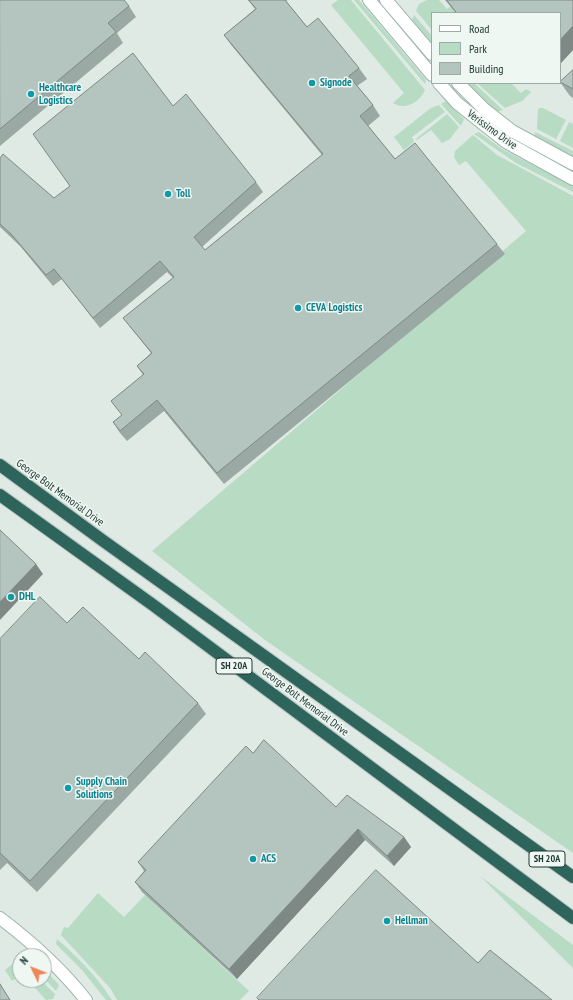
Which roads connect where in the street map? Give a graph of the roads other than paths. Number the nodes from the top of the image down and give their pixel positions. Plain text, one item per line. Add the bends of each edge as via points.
1 (369, 0) edge
2 (386, 0) edge
3 (431, 53) edge
4 (431, 74) edge
5 (440, 84) edge
6 (459, 84) edge
7 (573, 164) edge
8 (573, 179) edge
9 (0, 465) edge
10 (0, 495) edge
11 (573, 877) edge
12 (0, 918) edge
13 (573, 918) edge
14 (86, 1000) edge

1 - 4 street
2 - 3 street
5 - 8 street, Verissimo Drive via 457,103 501,139
6 - 7 street, Verissimo Drive via 484,109 512,131
9 - 11 highway, George Bolt Memorial Drive / SH 20A
10 - 13 highway, George Bolt Memorial Drive / SH 20A via 153,605
12 - 14 street via 39,948

